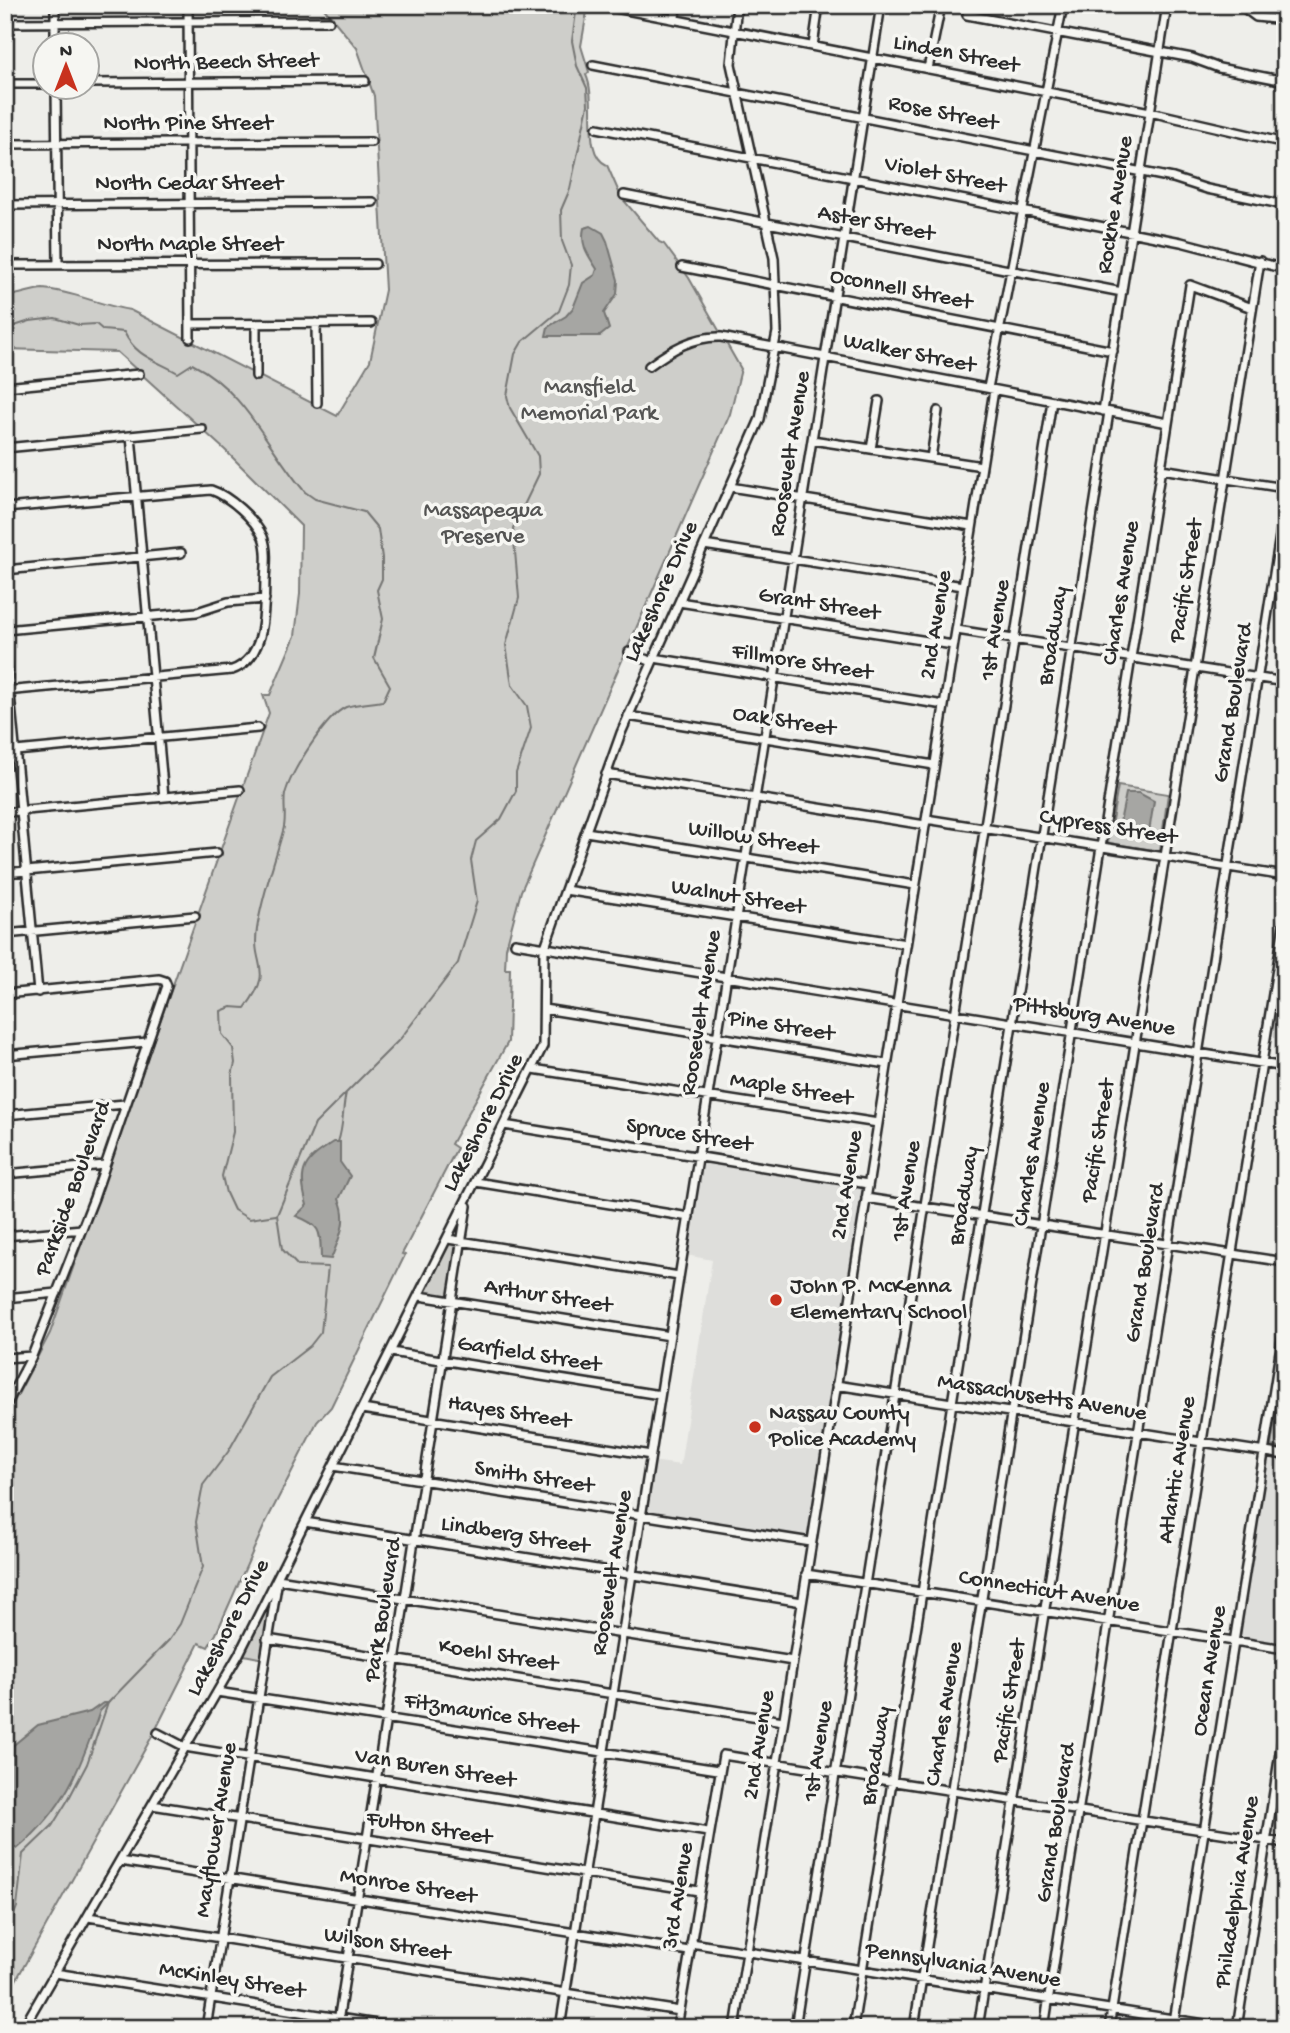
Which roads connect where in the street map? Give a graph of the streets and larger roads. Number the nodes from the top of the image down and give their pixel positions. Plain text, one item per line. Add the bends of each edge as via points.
1 (55, 5) edge
2 (188, 5) edge
3 (600, 5) edge
4 (676, 5) edge
5 (737, 5) edge
6 (819, 5) edge
7 (881, 5) edge
8 (941, 5) edge
9 (1063, 5) edge
10 (1167, 5) edge
11 (1240, 5) edge
12 (967, 15) dead end
13 (675, 19) junction
14 (1285, 20) edge
15 (329, 21) dead end
16 (188, 22) junction
17 (5, 23) edge
18 (55, 23) junction
19 (734, 31) junction
20 (55, 32) edge
21 (1057, 33) junction
22 (813, 46) junction
23 (1160, 52) junction
24 (873, 58) junction
25 (593, 65) dead end
26 (928, 69) junction
27 (365, 81) dead end
28 (1285, 81) edge
29 (32, 83) edge
30 (102, 83) edge
31 (189, 83) junction
32 (5, 84) edge
33 (736, 92) junction
34 (1046, 92) junction
35 (56, 102) edge
36 (1150, 112) junction
37 (863, 118) junction
38 (597, 128) dead end
39 (371, 142) dead end
40 (189, 143) junction
41 (1285, 143) edge
42 (5, 144) edge
43 (56, 144) junction
44 (1034, 151) junction
45 (751, 158) junction
46 (1141, 172) junction
47 (854, 178) junction
48 (624, 195) dead end
49 (373, 202) dead end
50 (190, 203) junction
51 (57, 204) junction
52 (5, 205) edge
53 (1285, 205) edge
54 (1023, 211) junction
55 (765, 222) junction
56 (1132, 232) junction
57 (845, 238) junction
58 (1259, 261) junction
59 (190, 264) junction
60 (375, 264) dead end
61 (5, 265) edge
62 (58, 265) junction
63 (682, 267) dead end
64 (1285, 269) edge
65 (1011, 270) junction
66 (775, 285) junction
67 (1122, 292) junction
68 (835, 297) junction
69 (1252, 308) junction
70 (316, 323) junction
71 (371, 323) dead end
72 (190, 324) junction
73 (256, 324) junction
74 (999, 329) junction
75 (190, 338) dead end
76 (775, 347) junction
77 (1113, 351) junction
78 (825, 357) junction
79 (649, 366) dead end
80 (139, 374) dead end
81 (256, 376) dead end
82 (5, 387) edge
83 (991, 389) junction
84 (879, 401) dead end
85 (1052, 401) junction
86 (317, 402) dead end
87 (938, 411) dead end
88 (1106, 411) junction
89 (1168, 424) junction
90 (202, 429) dead end
91 (131, 436) junction
92 (812, 440) junction
93 (5, 448) edge
94 (871, 449) junction
95 (931, 458) junction
96 (982, 466) junction
97 (1161, 469) junction
98 (1223, 478) junction
99 (730, 487) junction
100 (1285, 488) edge
101 (136, 496) junction
102 (803, 499) junction
103 (1285, 504) edge
104 (5, 509) edge
105 (972, 526) junction
106 (704, 545) junction
107 (181, 552) dead end
108 (142, 556) junction
109 (793, 559) junction
110 (5, 569) edge
111 (963, 586) junction
112 (265, 599) junction
113 (679, 602) junction
114 (148, 617) junction
115 (784, 619) junction
116 (5, 629) edge
117 (957, 630) junction
118 (1014, 639) junction
119 (5, 640) edge
120 (953, 645) junction
121 (1072, 648) junction
122 (629, 652) dead end
123 (1131, 657) junction
124 (653, 660) junction
125 (1193, 667) junction
126 (153, 677) junction
127 (774, 678) junction
128 (1257, 678) junction
129 (1285, 682) edge
130 (7, 691) edge
131 (944, 705) junction
132 (628, 716) junction
133 (258, 728) dead end
134 (159, 737) junction
135 (765, 738) junction
136 (16, 751) junction
137 (5, 752) edge
138 (934, 765) junction
139 (606, 774) junction
140 (240, 790) dead end
141 (164, 797) junction
142 (755, 798) junction
143 (21, 810) junction
144 (5, 812) edge
145 (925, 822) junction
146 (984, 828) junction
147 (586, 832) junction
148 (1042, 837) junction
149 (1101, 846) junction
150 (217, 853) dead end
151 (1164, 856) junction
152 (746, 858) junction
153 (1228, 867) junction
154 (27, 871) junction
155 (5, 873) edge
156 (1285, 876) edge
157 (915, 885) junction
158 (565, 890) junction
159 (195, 916) dead end
160 (736, 917) junction
161 (1285, 918) edge
162 (32, 931) junction
163 (5, 933) edge
164 (515, 943) dead end
165 (906, 944) junction
166 (545, 947) junction
167 (727, 977) junction
168 (38, 992) junction
169 (5, 994) edge
170 (897, 1004) junction
171 (544, 1009) junction
172 (955, 1014) junction
173 (1012, 1023) junction
174 (1072, 1033) junction
175 (717, 1037) junction
176 (147, 1042) junction
177 (1134, 1043) junction
178 (1199, 1053) junction
179 (5, 1055) edge
180 (887, 1063) junction
181 (1262, 1064) junction
182 (1285, 1068) edge
183 (533, 1069) junction
184 (708, 1097) junction
185 (125, 1104) junction
186 (5, 1115) edge
187 (878, 1124) junction
188 (504, 1125) junction
189 (698, 1157) junction
190 (105, 1165) junction
191 (5, 1174) edge
192 (476, 1182) junction
193 (868, 1184) junction
194 (468, 1198) junction
195 (866, 1198) junction
196 (925, 1205) junction
197 (982, 1214) junction
198 (689, 1217) junction
199 (1042, 1224) junction
200 (82, 1229) junction
201 (1104, 1234) junction
202 (5, 1236) edge
203 (448, 1239) junction
204 (462, 1241) junction
205 (1168, 1244) junction
206 (1232, 1254) junction
207 (1285, 1262) edge
208 (679, 1276) junction
209 (57, 1293) junction
210 (419, 1296) junction
211 (5, 1298) edge
212 (452, 1301) junction
213 (1285, 1320) edge
214 (670, 1336) junction
215 (391, 1352) junction
216 (32, 1356) junction
217 (5, 1358) edge
218 (443, 1361) junction
219 (836, 1385) junction
220 (895, 1394) junction
221 (660, 1395) junction
222 (952, 1404) junction
223 (5, 1408) edge
224 (362, 1409) junction
225 (1012, 1413) junction
226 (433, 1420) junction
227 (1074, 1422) junction
228 (1138, 1432) junction
229 (1202, 1442) junction
230 (1264, 1452) junction
231 (651, 1455) junction
232 (1285, 1455) edge
233 (334, 1466) junction
234 (424, 1480) junction
235 (641, 1515) junction
236 (305, 1522) junction
237 (414, 1540) junction
238 (811, 1542) junction
239 (632, 1574) junction
240 (806, 1574) junction
241 (278, 1579) junction
242 (865, 1583) junction
243 (922, 1592) junction
244 (405, 1600) junction
245 (982, 1601) junction
246 (802, 1602) junction
247 (1044, 1611) junction
248 (1108, 1621) junction
249 (1172, 1631) junction
250 (622, 1634) junction
251 (267, 1639) junction
252 (1234, 1641) junction
253 (1285, 1649) edge
254 (395, 1660) junction
255 (793, 1661) junction
256 (217, 1692) junction
257 (613, 1694) junction
258 (258, 1699) junction
259 (386, 1719) junction
260 (783, 1721) junction
261 (1285, 1721) edge
262 (158, 1732) dead end
263 (185, 1747) junction
264 (604, 1752) junction
265 (248, 1759) junction
266 (777, 1763) junction
267 (718, 1770) junction
268 (835, 1772) junction
269 (377, 1779) junction
270 (892, 1781) junction
271 (952, 1790) junction
272 (1014, 1800) junction
273 (152, 1805) junction
274 (1079, 1810) junction
275 (594, 1814) junction
276 (239, 1818) junction
277 (1142, 1820) junction
278 (1204, 1830) junction
279 (708, 1832) junction
280 (368, 1839) junction
281 (1266, 1840) junction
282 (1285, 1843) edge
283 (120, 1861) junction
284 (584, 1873) junction
285 (229, 1878) junction
286 (699, 1891) junction
287 (358, 1898) junction
288 (88, 1917) junction
289 (575, 1933) junction
290 (220, 1938) junction
291 (690, 1947) junction
292 (747, 1952) junction
293 (349, 1958) junction
294 (805, 1961) junction
295 (863, 1970) junction
296 (55, 1973) junction
297 (922, 1979) junction
298 (985, 1989) junction
299 (565, 1993) junction
300 (210, 1997) junction
301 (1048, 1999) junction
302 (1112, 2009) junction
303 (680, 2011) junction
304 (339, 2018) junction
305 (1174, 2019) junction
306 (5, 2026) edge
307 (16, 2028) edge
308 (23, 2028) edge
309 (206, 2028) edge
310 (337, 2028) edge
311 (402, 2028) edge
312 (560, 2028) edge
313 (677, 2028) edge
314 (735, 2028) edge
315 (795, 2028) edge
316 (853, 2028) edge
317 (915, 2028) edge
318 (978, 2028) edge
319 (1044, 2028) edge
320 (1109, 2028) edge
321 (1173, 2028) edge
322 (1230, 2028) edge
323 (1237, 2028) edge

1 - 18 street
2 - 16 street
3 - 13 street, Linden Street
4 - 13 street
5 - 19 street, Lakeshore Drive
6 - 22 street
7 - 24 street, Roosevelt Avenue
8 - 26 street
9 - 21 street, 2nd Avenue
10 - 23 street, Rockne Avenue
11 - 14 street via 1256,17
12 - 21 street
13 - 19 street, Linden Street
15 - 16 street
16 - 18 street
16 - 31 street
17 - 18 street
18 - 20 street
19 - 22 street, Linden Street
19 - 33 street, Lakeshore Drive via 731,64
21 - 23 street
21 - 34 street, 2nd Avenue
22 - 24 street, Linden Street
23 - 28 street
23 - 36 street, Rockne Avenue
24 - 26 street, Linden Street
24 - 37 street, Roosevelt Avenue
25 - 33 street, Rose Street
26 - 34 street, Linden Street
27 - 31 street, North Beech Street
29 - 32 street
30 - 31 street, North Beech Street
31 - 40 street
33 - 37 street, Rose Street
33 - 45 street, Lakeshore Drive
34 - 36 street, Linden Street
34 - 44 street, 2nd Avenue
35 - 43 street
36 - 41 street, Linden Street
36 - 46 street, Rockne Avenue
37 - 44 street, Rose Street
37 - 47 street, Roosevelt Avenue
38 - 45 street, Violet Street
39 - 40 street, North Pine Street
40 - 43 street, North Pine Street
40 - 50 street
42 - 43 street, North Pine Street
43 - 51 street
44 - 46 street, Rose Street
44 - 54 street, 2nd Avenue
45 - 47 street, Violet Street
45 - 55 street, Lakeshore Drive
46 - 53 street, Rose Street
46 - 56 street, Rockne Avenue
47 - 54 street, Violet Street
47 - 57 street, Roosevelt Avenue
48 - 55 street, Aster Street
49 - 50 street, North Cedar Street
50 - 51 street, North Cedar Street
50 - 59 street
51 - 52 street, North Cedar Street
51 - 62 street
54 - 56 street, Violet Street
54 - 65 street, 2nd Avenue
55 - 57 street, Aster Street
55 - 66 street, Lakeshore Drive
56 - 58 street, Violet Street
56 - 67 street, Rockne Avenue
57 - 65 street, Aster Street
57 - 68 street, Roosevelt Avenue
58 - 64 street, Violet Street
58 - 69 street, Pacific Street
59 - 60 street, North Maple Street
59 - 62 street, North Maple Street
59 - 72 street
61 - 62 street, North Maple Street
63 - 66 street, Oconnell Street
65 - 67 street, Aster Street
65 - 74 street, 2nd Avenue
66 - 68 street, Oconnell Street
66 - 76 street, Lakeshore Drive
67 - 77 street, Rockne Avenue
68 - 74 street, Oconnell Street
68 - 78 street, Roosevelt Avenue
69 - 89 street, Charles Avenue via 1190,285
69 - 98 street, Pacific Street
70 - 71 street
70 - 73 street
70 - 86 street
72 - 73 street
72 - 75 street
73 - 81 street
74 - 77 street, Oconnell Street
74 - 83 street, 2nd Avenue
76 - 78 street, Walker Street
76 - 79 street, Walker Street via 704,337
76 - 99 street, Lakeshore Drive via 760,419
77 - 88 street, Rockne Avenue
78 - 83 street, Walker Street
78 - 92 street, Roosevelt Avenue
80 - 82 street
83 - 85 street, Walker Street
83 - 96 street, 2nd Avenue
84 - 94 street
85 - 88 street, Walker Street
85 - 118 street, 1st Avenue
87 - 95 street
88 - 89 street, Walker Street
88 - 121 street, Broadway
89 - 97 street, Charles Avenue
90 - 91 street
91 - 93 street
91 - 101 street
92 - 94 street
92 - 102 street, Roosevelt Avenue
94 - 95 street
95 - 96 street
96 - 105 street, 2nd Avenue
97 - 98 street
97 - 123 street, Charles Avenue
98 - 100 street
98 - 125 street, Pacific Street
99 - 102 street
99 - 106 street, Lakeshore Drive
101 - 104 street
101 - 108 street
101 - 112 street via 215,492 254,524 264,540
102 - 105 street
102 - 109 street, Roosevelt Avenue
103 - 128 street, Grand Boulevard
105 - 111 street, 2nd Avenue
106 - 109 street
106 - 113 street, Lakeshore Drive
107 - 108 street
108 - 110 street
108 - 114 street
109 - 111 street
109 - 115 street, Roosevelt Avenue
111 - 117 street, 2nd Avenue
112 - 114 street
112 - 126 street via 261,632 243,665 232,670
113 - 115 street, Grant Street
113 - 124 street, Lakeshore Drive
114 - 116 street
114 - 126 street
115 - 120 street, Grant Street
115 - 127 street, Roosevelt Avenue
117 - 118 street
117 - 120 street, 2nd Avenue
118 - 121 street
118 - 146 street, 1st Avenue
119 - 130 street
120 - 131 street, 2nd Avenue
121 - 123 street
121 - 148 street, Broadway
122 - 124 street, Fillmore Street
123 - 125 street
123 - 149 street, Charles Avenue
124 - 127 street, Fillmore Street
124 - 132 street, Lakeshore Drive
125 - 128 street
125 - 151 street, Pacific Street
126 - 130 street
126 - 134 street
127 - 131 street, Fillmore Street
127 - 135 street, Roosevelt Avenue
128 - 129 street
128 - 153 street, Grand Boulevard
130 - 136 street
131 - 138 street, 2nd Avenue
132 - 135 street, Oak Street
132 - 139 street, Lakeshore Drive
133 - 134 street
134 - 136 street
134 - 141 street
135 - 138 street, Oak Street
135 - 142 street, Roosevelt Avenue
136 - 137 street
136 - 143 street
138 - 145 street, 2nd Avenue
139 - 142 street, Cypress Street
139 - 147 street, Lakeshore Drive
140 - 141 street
141 - 143 street
142 - 145 street, Cypress Street
142 - 152 street, Roosevelt Avenue
143 - 144 street
143 - 154 street
145 - 146 street, Cypress Street
145 - 157 street, 2nd Avenue
146 - 148 street, Cypress Street
146 - 172 street, 1st Avenue
147 - 152 street, Willow Street
147 - 158 street, Lakeshore Drive
148 - 149 street, Cypress Street
148 - 173 street, Broadway
149 - 151 street, Cypress Street
149 - 174 street, Charles Avenue
150 - 154 street
151 - 153 street, Cypress Street
151 - 177 street, Pacific Street
152 - 157 street, Willow Street
152 - 160 street, Roosevelt Avenue
153 - 156 street, Cypress Street
153 - 178 street, Grand Boulevard
154 - 155 street
154 - 162 street
157 - 165 street, 2nd Avenue
158 - 160 street, Walnut Street
158 - 166 street, Lakeshore Drive
159 - 162 street
160 - 165 street, Walnut Street
160 - 167 street, Roosevelt Avenue
161 - 181 street, Atlantic Avenue
162 - 163 street
162 - 168 street
164 - 166 street, Pittsburg Avenue
165 - 170 street, 2nd Avenue
166 - 167 street, Pittsburg Avenue
166 - 171 street, Lakeshore Drive
167 - 170 street, Pittsburg Avenue
167 - 175 street, Roosevelt Avenue
168 - 169 street
168 - 176 street, Parkside Boulevard via 165,981 167,989
170 - 172 street, Pittsburg Avenue
170 - 180 street, 2nd Avenue
171 - 175 street, Pine Street
171 - 183 street, Lakeshore Drive via 543,1046
172 - 173 street, Pittsburg Avenue
172 - 196 street, 1st Avenue
173 - 174 street, Pittsburg Avenue
173 - 197 street, Broadway
174 - 177 street, Pittsburg Avenue
174 - 199 street, Charles Avenue
175 - 180 street, Pine Street
175 - 184 street, Roosevelt Avenue
176 - 179 street
176 - 185 street, Parkside Boulevard
177 - 178 street, Pittsburg Avenue
177 - 201 street, Pacific Street
178 - 181 street, Pittsburg Avenue
178 - 205 street, Grand Boulevard
180 - 187 street, 2nd Avenue
181 - 182 street, Pittsburg Avenue
181 - 206 street, Atlantic Avenue
183 - 184 street, Maple Street
183 - 188 street, Lakeshore Drive
184 - 187 street, Maple Street
184 - 189 street, Roosevelt Avenue
185 - 186 street
185 - 190 street, Parkside Boulevard
187 - 193 street, 2nd Avenue
188 - 189 street, Spruce Street
188 - 192 street, Lakeshore Drive
189 - 193 street, Spruce Street
189 - 198 street, Roosevelt Avenue
190 - 191 street
190 - 200 street, Parkside Boulevard
192 - 194 street, Lakeshore Drive
192 - 198 street
193 - 195 street, 2nd Avenue
194 - 203 street, Lakeshore Drive
194 - 204 street, Park Boulevard
195 - 196 street
195 - 219 street, 2nd Avenue
196 - 197 street
196 - 220 street, 1st Avenue
197 - 199 street
197 - 222 street, Broadway
198 - 208 street, Roosevelt Avenue
199 - 201 street
199 - 225 street, Charles Avenue
200 - 202 street
200 - 209 street, Parkside Boulevard
201 - 205 street
201 - 227 street, Pacific Street
203 - 204 street
203 - 210 street, Lakeshore Drive
204 - 208 street
204 - 212 street, Park Boulevard
205 - 206 street
205 - 228 street, Grand Boulevard
206 - 207 street
206 - 229 street, Atlantic Avenue
208 - 214 street, Roosevelt Avenue
209 - 211 street
209 - 216 street, Parkside Boulevard
210 - 212 street, Arthur Street
210 - 215 street, Lakeshore Drive
212 - 214 street, Arthur Street
212 - 218 street, Park Boulevard
213 - 230 street, Ocean Avenue
214 - 221 street, Roosevelt Avenue
215 - 218 street, Garfield Street
215 - 224 street, Lakeshore Drive
216 - 217 street
216 - 223 street, Parkside Boulevard
218 - 221 street, Garfield Street
218 - 226 street, Park Boulevard
219 - 220 street, Massachusetts Avenue
219 - 238 street, 2nd Avenue
220 - 222 street, Massachusetts Avenue
220 - 242 street, 1st Avenue
221 - 231 street, Roosevelt Avenue
222 - 225 street, Massachusetts Avenue
222 - 243 street, Broadway
224 - 226 street, Hayes Street
224 - 233 street, Lakeshore Drive
225 - 227 street, Massachusetts Avenue
225 - 245 street, Charles Avenue
226 - 231 street, Hayes Street
226 - 234 street, Park Boulevard
227 - 228 street, Massachusetts Avenue
227 - 247 street, Pacific Street
228 - 229 street, Massachusetts Avenue
228 - 248 street, Grand Boulevard
229 - 230 street, Massachusetts Avenue
229 - 249 street, Atlantic Avenue
230 - 232 street, Massachusetts Avenue
230 - 252 street, Ocean Avenue
231 - 235 street, Roosevelt Avenue
233 - 234 street, Smith Street
233 - 236 street, Lakeshore Drive
234 - 235 street, Smith Street
234 - 237 street, Park Boulevard
235 - 238 street, Smith Street
235 - 239 street, Roosevelt Avenue
236 - 237 street, Lindberg Street
236 - 241 street, Lakeshore Drive
237 - 239 street, Lindberg Street
237 - 244 street, Park Boulevard
238 - 240 street, 2nd Avenue
239 - 246 street, Lindberg Street
239 - 250 street, Roosevelt Avenue
240 - 242 street, Connecticut Avenue
240 - 246 street, 2nd Avenue
241 - 244 street
241 - 251 street
241 - 256 street, Lakeshore Drive
242 - 243 street, Connecticut Avenue
242 - 268 street, 1st Avenue
243 - 245 street, Connecticut Avenue
243 - 270 street, Broadway
244 - 250 street
244 - 254 street, Park Boulevard
245 - 247 street, Connecticut Avenue
245 - 271 street, Charles Avenue
246 - 255 street, 2nd Avenue
247 - 248 street, Connecticut Avenue
247 - 272 street, Pacific Street
248 - 249 street, Connecticut Avenue
248 - 274 street, Grand Boulevard
249 - 252 street, Connecticut Avenue
249 - 277 street, Atlantic Avenue
250 - 255 street
250 - 257 street, Roosevelt Avenue
251 - 254 street, Koehl Street
251 - 258 street, Mayflower Avenue
252 - 253 street, Connecticut Avenue
252 - 278 street, Ocean Avenue
254 - 257 street, Koehl Street
254 - 259 street, Park Boulevard
255 - 260 street, 2nd Avenue
256 - 258 street, Fitzmaurice Street
256 - 263 street, Lakeshore Drive
257 - 260 street, Koehl Street
257 - 264 street, Roosevelt Avenue
258 - 259 street, Fitzmaurice Street
258 - 265 street, Mayflower Avenue
259 - 264 street, Fitzmaurice Street
259 - 269 street, Park Boulevard
260 - 266 street, 2nd Avenue
261 - 281 street, Philadelphia Avenue
262 - 263 street, Van Buren Street
263 - 265 street, Van Buren Street
263 - 273 street, Lakeshore Drive
264 - 267 street, Fitzmaurice Street
264 - 275 street, Roosevelt Avenue
265 - 269 street, Van Buren Street
265 - 276 street, Mayflower Avenue
266 - 267 street via 723,1755
266 - 268 street
266 - 292 street, 2nd Avenue
267 - 279 street, 3rd Avenue
268 - 270 street
268 - 294 street, 1st Avenue
269 - 275 street, Van Buren Street
269 - 280 street, Park Boulevard
270 - 271 street
270 - 295 street, Broadway
271 - 272 street
271 - 297 street, Charles Avenue
272 - 274 street
272 - 298 street, Pacific Street
273 - 276 street, Fulton Street
273 - 283 street, Lakeshore Drive
274 - 277 street
274 - 301 street, Grand Boulevard
275 - 279 street, Van Buren Street
275 - 284 street, Roosevelt Avenue
276 - 280 street, Fulton Street
276 - 285 street, Mayflower Avenue
277 - 278 street
277 - 302 street, Atlantic Avenue
278 - 281 street
278 - 305 street, Ocean Avenue
279 - 286 street, 3rd Avenue
280 - 284 street, Fulton Street
280 - 287 street, Park Boulevard
281 - 282 street
281 - 323 street, Philadelphia Avenue
283 - 285 street, Monroe Street
283 - 288 street, Lakeshore Drive
284 - 286 street, Fulton Street
284 - 289 street, Roosevelt Avenue
285 - 287 street, Monroe Street
285 - 290 street, Mayflower Avenue
286 - 291 street, 3rd Avenue
287 - 289 street, Monroe Street
287 - 293 street, Park Boulevard
288 - 290 street, Wilson Street
288 - 296 street, Lakeshore Drive
289 - 291 street, Monroe Street
289 - 299 street, Roosevelt Avenue
290 - 293 street, Wilson Street
290 - 300 street, Mayflower Avenue
291 - 292 street, Pennsylvania Avenue
291 - 303 street, 3rd Avenue
292 - 294 street, Pennsylvania Avenue
292 - 314 street, 2nd Avenue
293 - 299 street, Wilson Street
293 - 304 street, Park Boulevard
294 - 295 street, Pennsylvania Avenue
294 - 315 street, 1st Avenue
295 - 297 street, Pennsylvania Avenue
295 - 316 street, Broadway
296 - 300 street, McKinley Street
296 - 308 street, Lakeshore Drive
297 - 298 street, Pennsylvania Avenue
297 - 317 street, Charles Avenue
298 - 301 street, Pennsylvania Avenue
298 - 318 street, Pacific Street
299 - 303 street, Wilson Street
299 - 312 street, Roosevelt Avenue
300 - 304 street, McKinley Street
300 - 309 street, Mayflower Avenue
301 - 302 street, Pennsylvania Avenue
301 - 319 street, Grand Boulevard
302 - 305 street, Pennsylvania Avenue
302 - 320 street, Atlantic Avenue
303 - 313 street, 3rd Avenue
304 - 310 street, Park Boulevard
304 - 311 street, McKinley Street
305 - 321 street, Ocean Avenue
305 - 322 street, Pennsylvania Avenue
306 - 307 street

